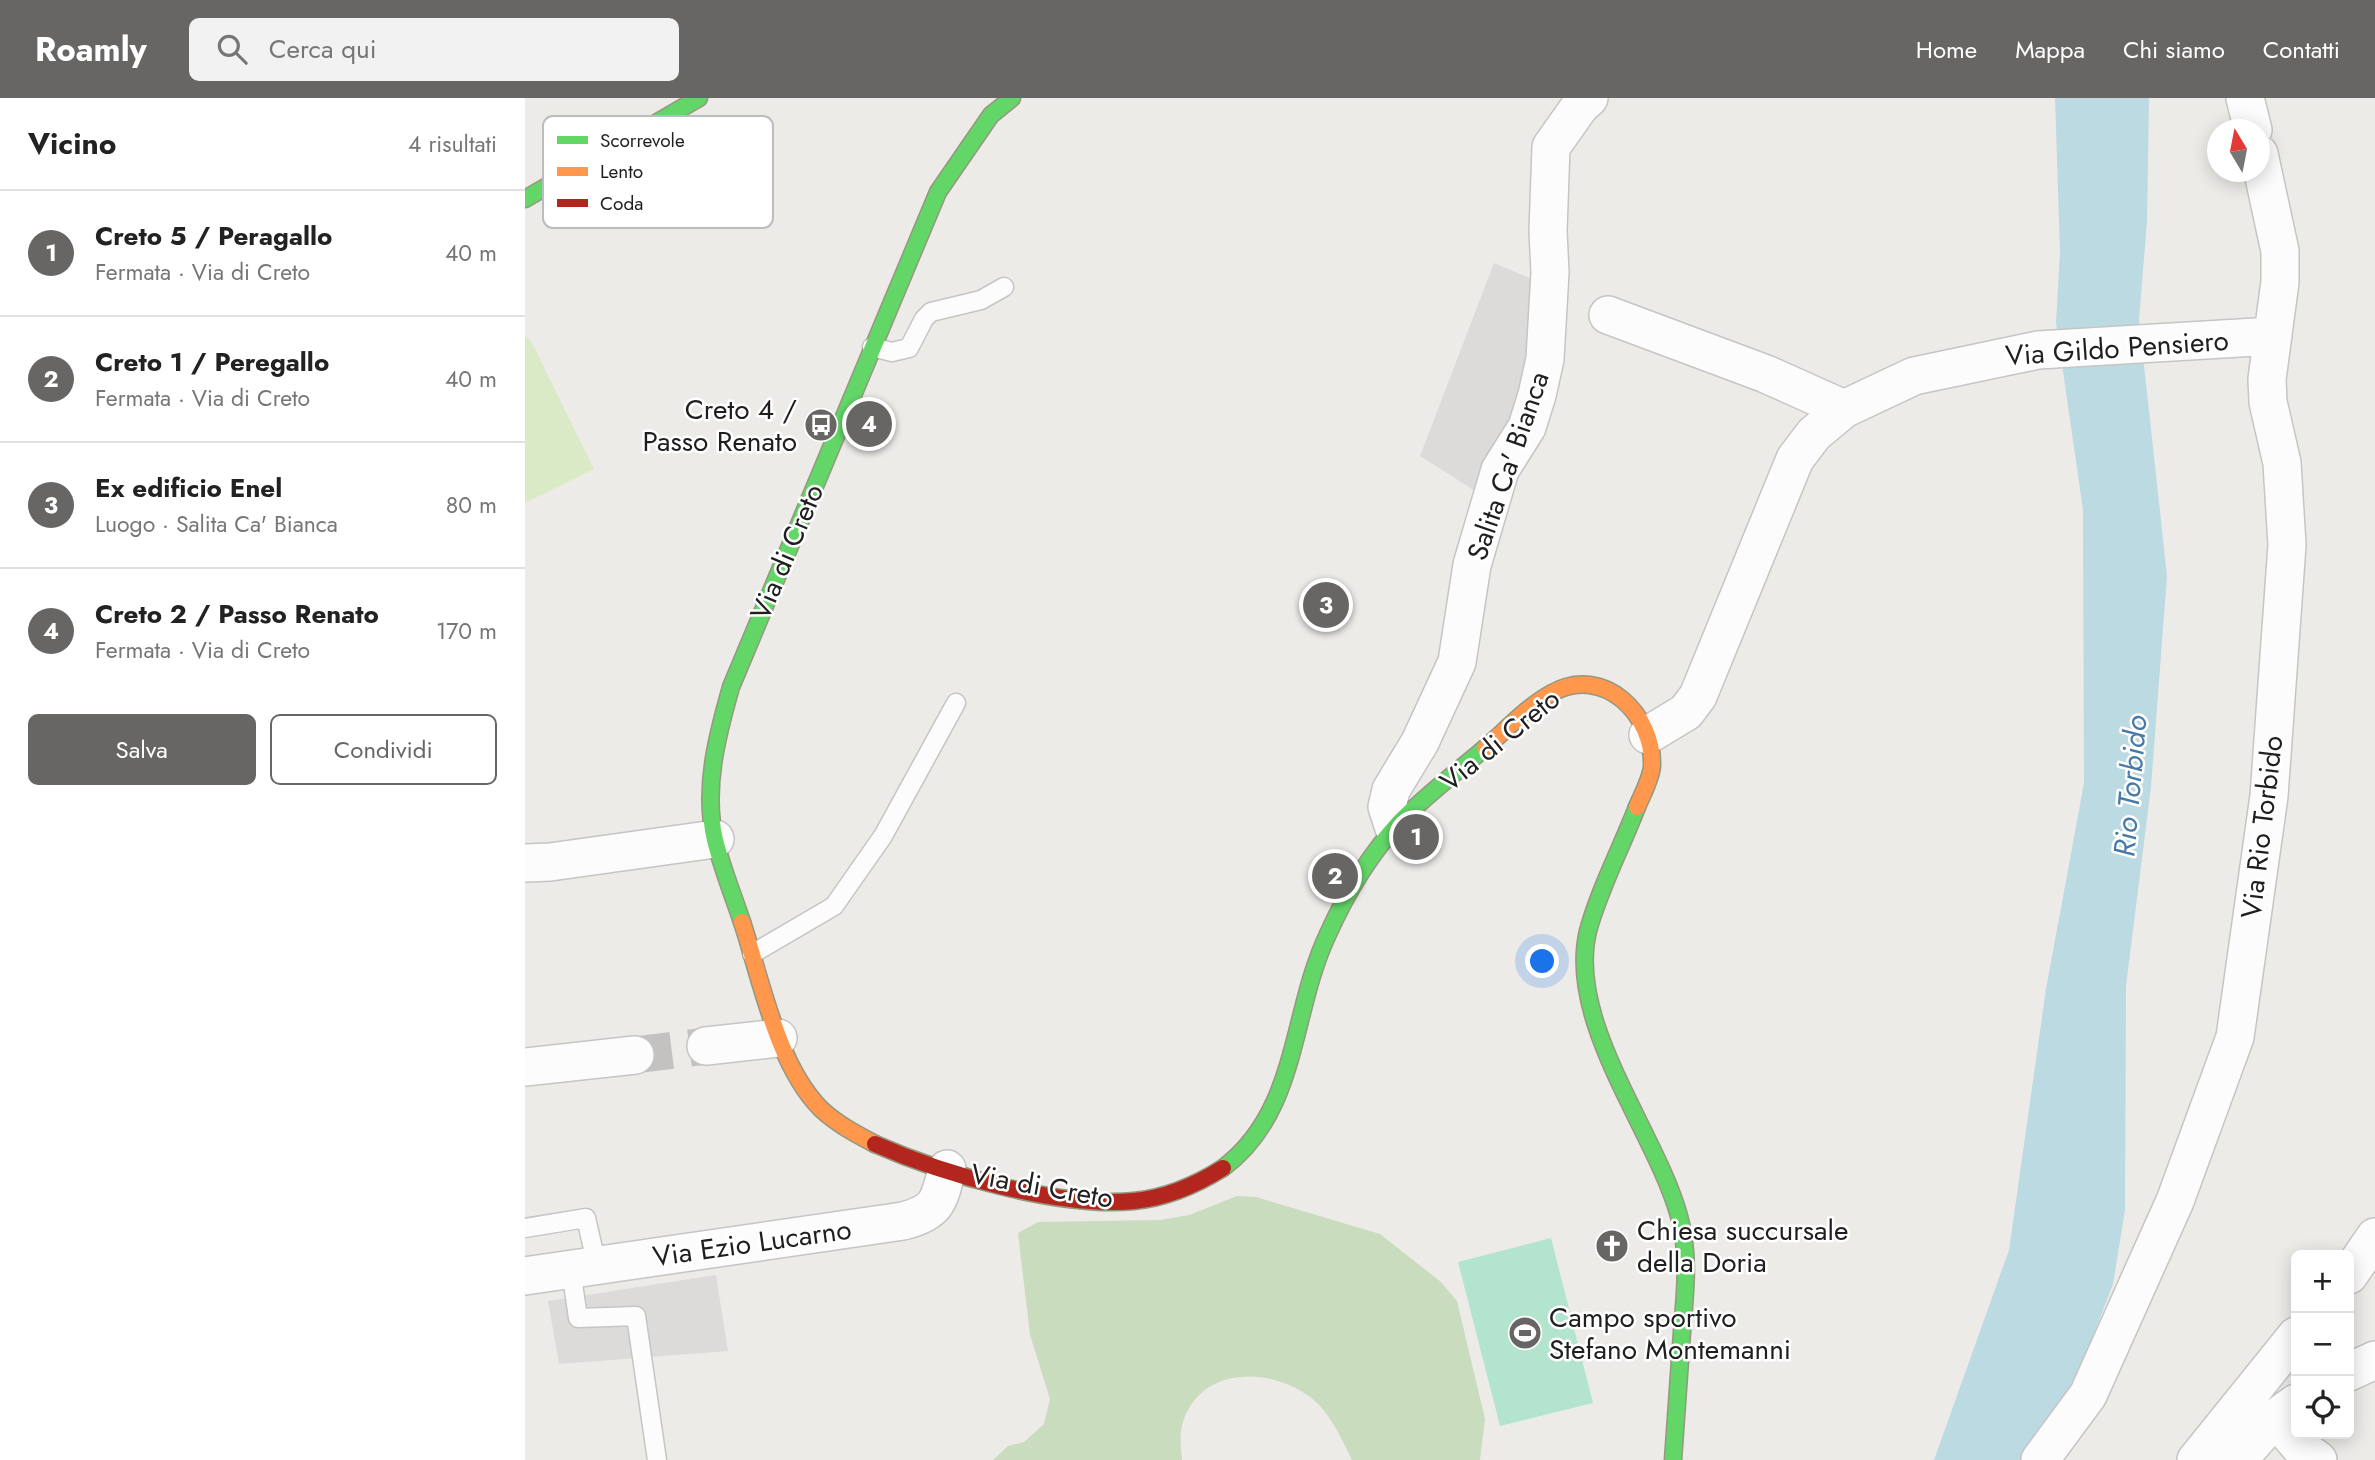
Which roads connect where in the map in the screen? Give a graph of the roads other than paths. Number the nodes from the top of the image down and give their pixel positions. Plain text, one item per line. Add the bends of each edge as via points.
1 (699, 98) edge
2 (1012, 98) edge
3 (1590, 98) edge
4 (2245, 98) edge
5 (668, 116) edge
6 (2250, 119) edge
7 (2265, 182) edge
8 (543, 189) edge
9 (525, 200) edge
10 (1004, 287) dead end
11 (1608, 315) dead end
12 (2273, 336) junction
13 (872, 347) junction
14 (1845, 409) junction
15 (956, 703) dead end
16 (1648, 735) junction
17 (1394, 828) junction
18 (715, 839) junction
19 (525, 863) edge
20 (752, 954) junction
21 (778, 1038) junction
22 (706, 1046) tunnel mouth
23 (635, 1055) tunnel mouth
24 (525, 1067) edge
25 (947, 1169) junction
26 (525, 1228) edge
27 (2375, 1237) edge
28 (584, 1268) junction
29 (2354, 1268) edge
30 (525, 1276) edge
31 (2291, 1342) edge
32 (2375, 1360) edge
33 (2354, 1370) edge
34 (2285, 1410) edge
35 (657, 1460) edge
36 (1673, 1460) edge
37 (2041, 1460) edge
38 (2196, 1460) edge
39 (2238, 1460) edge
40 (2318, 1460) edge

1 - 5 main road
2 - 13 main road, Via di Creto via 991,115 938,192
3 - 17 street, Salita Ca' Bianca via 1551,147 1550,272 1545,359 1537,395 1527,427 1500,470 1472,565 1457,662 1420,742 1391,790 1387,807
4 - 6 street
7 - 12 street, Via Rio Torbido via 2280,251
8 - 9 main road
10 - 13 lane via 981,300 931,312 909,348 892,352
11 - 14 street
12 - 14 street, Via Gildo Pensiero via 2038,350 1914,376
12 - 37 street, Via Rio Torbido via 2268,402 2281,463 2287,545 2269,796 2235,1037 2175,1201 2088,1395
13 - 18 main road, Via di Creto via 731,687 712,750 709,778
14 - 16 street, Via Gildo Pensiero via 1814,435 1795,459 1698,696 1686,712
15 - 20 lane via 883,836 834,906
16 - 17 main road, Via di Creto via 1620,695 1590,684 1571,684 1526,712
16 - 36 main road, Via di Creto via 1652,761 1647,787 1588,932 1584,956 1589,1008 1674,1192 1685,1231 1687,1260
17 - 25 main road, Via di Creto via 1333,923 1313,971 1271,1113 1262,1131 1231,1160 1179,1190 1104,1202
18 - 19 street
18 - 20 main road, Via di Creto
20 - 21 main road, Via di Creto
21 - 22 street
21 - 25 main road, Via di Creto via 823,1111 864,1140
23 - 24 street
25 - 28 street, Via Ezio Lucarno via 939,1201 923,1216
26 - 28 lane via 586,1218
27 - 29 street
28 - 30 street, Via Ezio Lucarno
28 - 35 lane via 578,1318 636,1316
31 - 38 street
32 - 33 street
34 - 39 street
34 - 40 street via 2301,1448

